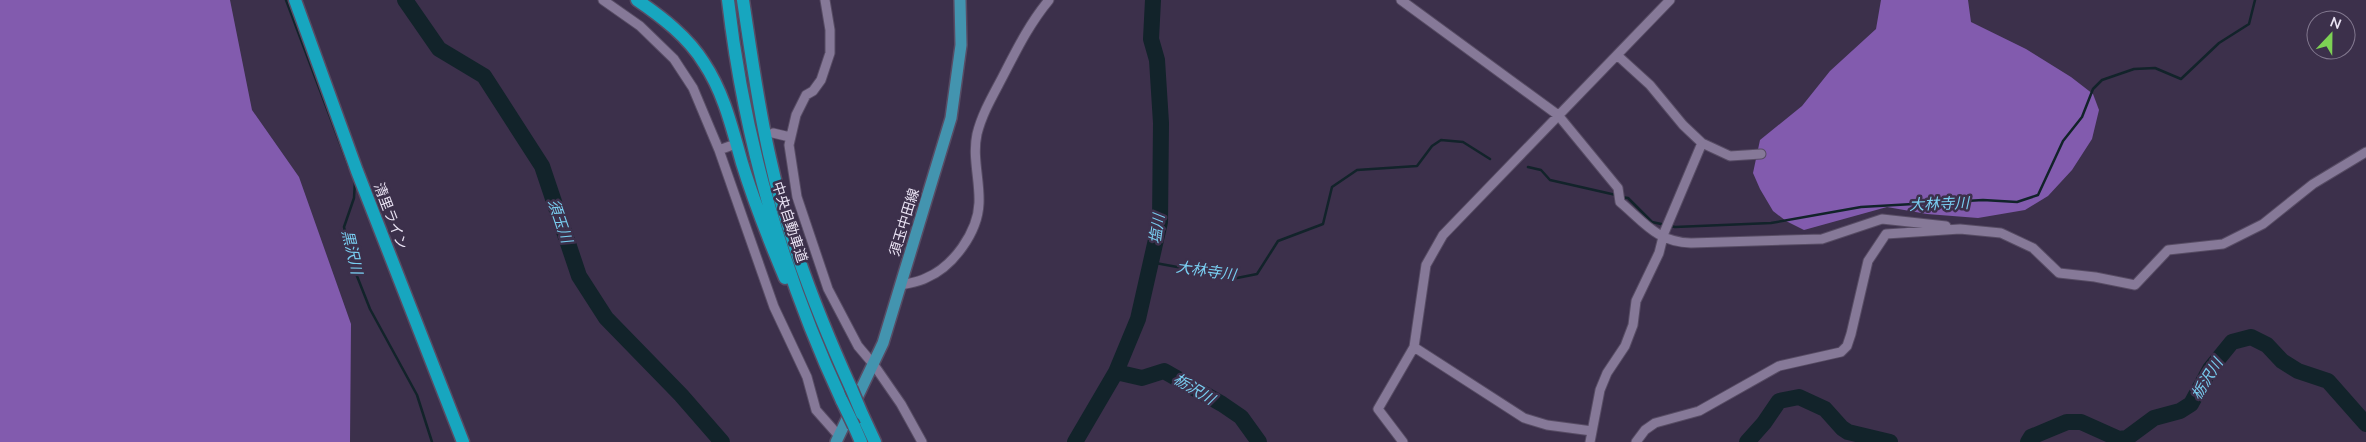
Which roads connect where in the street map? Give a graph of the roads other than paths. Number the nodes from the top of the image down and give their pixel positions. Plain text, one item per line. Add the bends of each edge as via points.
1 (295, 0) edge
2 (603, 0) edge
3 (637, 0) edge
4 (728, 0) edge
5 (743, 0) edge
6 (825, 0) edge
7 (960, 0) edge
8 (1048, 0) edge
9 (1402, 0) edge
10 (1670, 0) edge
11 (1617, 55) junction
12 (1558, 115) junction
13 (773, 133) dead end
14 (790, 137) junction
15 (1702, 143) junction
16 (730, 146) dead end
17 (719, 150) junction
18 (2366, 152) edge
19 (1761, 154) dead end
20 (1960, 229) junction
21 (1663, 235) junction
22 (901, 285) junction
23 (1414, 347) junction
24 (818, 350) junction
25 (874, 365) junction
26 (1592, 431) junction
27 (838, 439) edge
28 (463, 442) edge
29 (861, 442) edge
30 (874, 442) edge
31 (922, 442) edge
32 (1403, 442) edge
33 (1590, 442) edge
34 (1636, 442) edge

1 - 28 highway, 清里ライン
2 - 17 street via 640,26 674,59 693,88
3 - 24 highway via 662,18 693,48 716,83 772,246
4 - 24 highway, 中央自動車道 via 756,164
5 - 30 highway, 中央自動車道, bridge via 756,94 774,176 820,316
6 - 14 street via 830,53 821,80 806,95 796,114
7 - 22 main road, 須玉中田線 via 961,44 951,118
8 - 22 street via 1032,21 984,113 976,136 979,204 965,242 948,264 937,272
9 - 12 street
10 - 11 street
11 - 12 street
11 - 15 street via 1650,85
12 - 21 street via 1618,190 1619,200
12 - 23 street via 1443,234 1426,265
13 - 14 street
14 - 25 street via 797,196 828,289 858,346
15 - 19 street via 1730,156
15 - 21 street
16 - 17 street
17 - 27 street via 774,307 806,376 816,410
18 - 20 street via 2313,184 2263,224 2223,244 2168,250 2135,285 2059,273 2033,248 2001,232
20 - 21 street via 1934,223 1882,219 1822,239 1674,243
20 - 34 street via 1886,234 1868,261 1851,334 1841,352 1779,366 1699,411 1654,423
21 - 26 street via 1659,253 1636,301 1633,325 1625,346 1600,390
22 - 25 main road, 須玉中田線
23 - 26 street via 1524,418 1547,425
23 - 32 street via 1378,409
24 - 29 highway, 中央自動車道, bridge
25 - 27 main road, 須玉中田線
25 - 31 street
26 - 33 street

